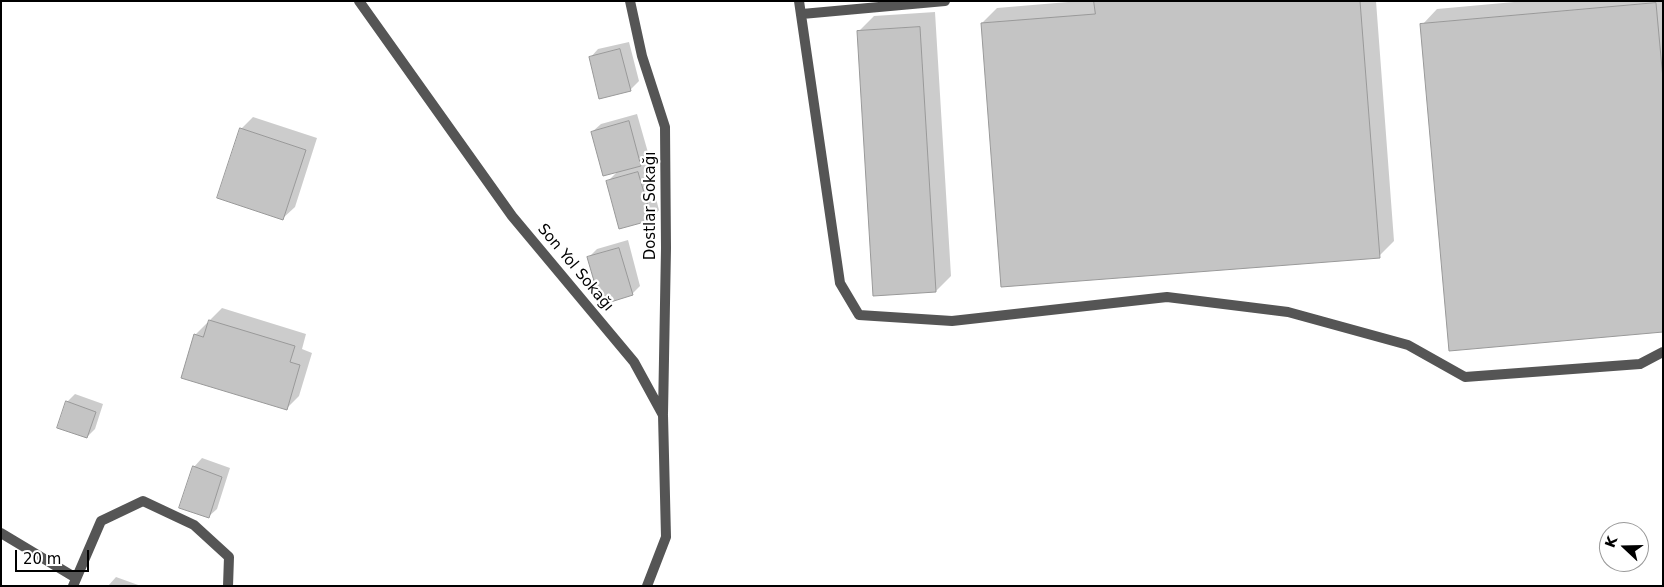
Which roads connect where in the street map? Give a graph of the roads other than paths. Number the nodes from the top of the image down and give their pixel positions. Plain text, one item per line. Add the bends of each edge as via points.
1 (359, 1) edge
2 (630, 1) edge
3 (799, 1) edge
4 (945, 1) edge
5 (802, 14) junction
6 (1663, 352) edge
7 (663, 415) junction
8 (1, 533) edge
9 (74, 582) edge
10 (228, 586) edge
11 (647, 586) edge

1 - 7 street, Son Yol Sokağı via 512,216 634,362
2 - 7 street, Dostlar Sokağı via 642,56 665,127
3 - 5 street
4 - 5 street
5 - 6 street via 840,283 859,315 952,321 1167,298 1288,312 1408,345 1464,377 1640,364
7 - 11 street, Son Yol Sokağı via 666,537
8 - 9 street
9 - 10 street via 102,521 142,501 194,524 229,557

